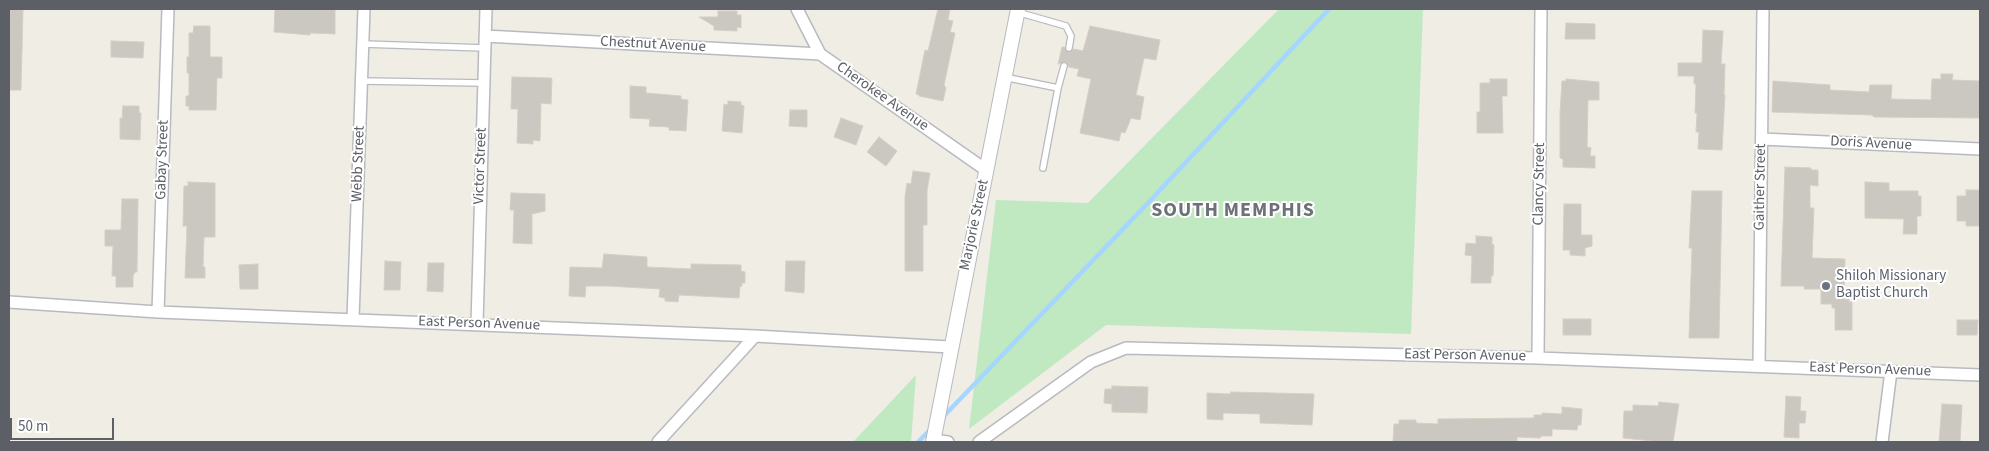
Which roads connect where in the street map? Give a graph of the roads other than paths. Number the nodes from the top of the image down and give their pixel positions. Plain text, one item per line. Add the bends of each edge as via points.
1 (168, 9) edge
2 (364, 9) edge
3 (486, 9) edge
4 (796, 9) edge
5 (1542, 9) edge
6 (1763, 9) edge
7 (1017, 10) edge
8 (485, 36) junction
9 (363, 44) junction
10 (485, 48) junction
11 (1069, 48) dead end
12 (820, 54) junction
13 (1064, 66) dead end
14 (1004, 77) junction
15 (362, 81) junction
16 (484, 83) junction
17 (1058, 88) junction
18 (1762, 139) junction
19 (1980, 149) edge
20 (1043, 168) dead end
21 (986, 170) junction
22 (9, 302) edge
23 (158, 312) junction
24 (353, 319) junction
25 (477, 324) junction
26 (755, 336) junction
27 (950, 348) junction
28 (1538, 358) junction
29 (1759, 366) junction
30 (1891, 372) junction
31 (1980, 375) edge
32 (933, 441) edge
33 (658, 442) edge
34 (948, 442) edge
35 (979, 442) edge
36 (1882, 442) edge

1 - 23 street, Gabay Street
2 - 9 street, Webb Street
3 - 8 street, Victor Street
4 - 12 street, Cherokee Avenue
5 - 28 street, Clancy Street
6 - 18 street, Gaither Street
7 - 11 lane via 1066,26 1071,36
7 - 14 street, Marjorie Street
8 - 10 street, Victor Street
8 - 12 street, Chestnut Avenue
9 - 10 lane
9 - 15 street, Webb Street
10 - 16 street, Victor Street
12 - 21 street, Cherokee Avenue
13 - 17 lane
14 - 17 lane
14 - 21 street, Marjorie Street
15 - 16 lane
15 - 24 street, Webb Street
16 - 25 street, Victor Street
17 - 20 lane
18 - 19 street, Doris Avenue
18 - 29 street, Gaither Street
21 - 27 street, Marjorie Street
22 - 23 street, East Person Avenue
23 - 24 street, East Person Avenue
24 - 25 street, East Person Avenue
25 - 26 street, East Person Avenue
26 - 27 street, East Person Avenue
26 - 33 street
27 - 32 street, Marjorie Street
28 - 29 street, East Person Avenue
28 - 35 street, East Person Avenue via 1126,348 1091,362
29 - 30 street, East Person Avenue
30 - 31 street, East Person Avenue
30 - 36 street
32 - 34 street

